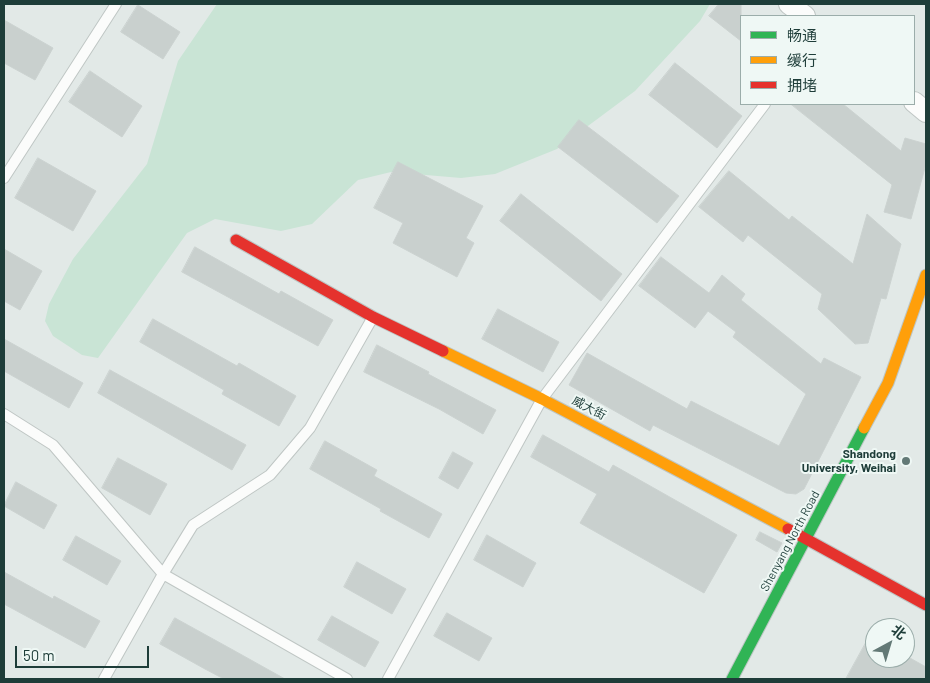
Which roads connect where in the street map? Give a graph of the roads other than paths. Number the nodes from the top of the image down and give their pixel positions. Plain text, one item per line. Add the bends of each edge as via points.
1 (116, 4) edge
2 (789, 4) edge
3 (804, 15) edge
4 (915, 103) edge
5 (764, 105) edge
6 (926, 112) edge
7 (4, 178) edge
8 (236, 240) dead end
9 (926, 274) edge
10 (373, 317) junction
11 (542, 399) junction
12 (4, 414) edge
13 (827, 533) dead end
14 (807, 539) junction
15 (820, 546) junction
16 (813, 560) dead end
17 (163, 574) junction
18 (926, 605) edge
19 (104, 679) edge
20 (347, 679) edge
21 (388, 679) edge
22 (732, 679) edge

1 - 7 lane
2 - 3 street
4 - 6 street
5 - 11 lane
8 - 10 street, 威大街
9 - 14 street, Shenyang North Road via 888,383
10 - 11 street, 威大街
10 - 17 lane via 310,428 270,474 193,525
11 - 14 street, 威大街
11 - 21 lane
12 - 17 lane via 53,445
13 - 15 street
14 - 15 street, 威大街
14 - 22 street, Shenyang North Road
15 - 16 street
15 - 18 street, 威大街
17 - 19 lane
17 - 20 lane

